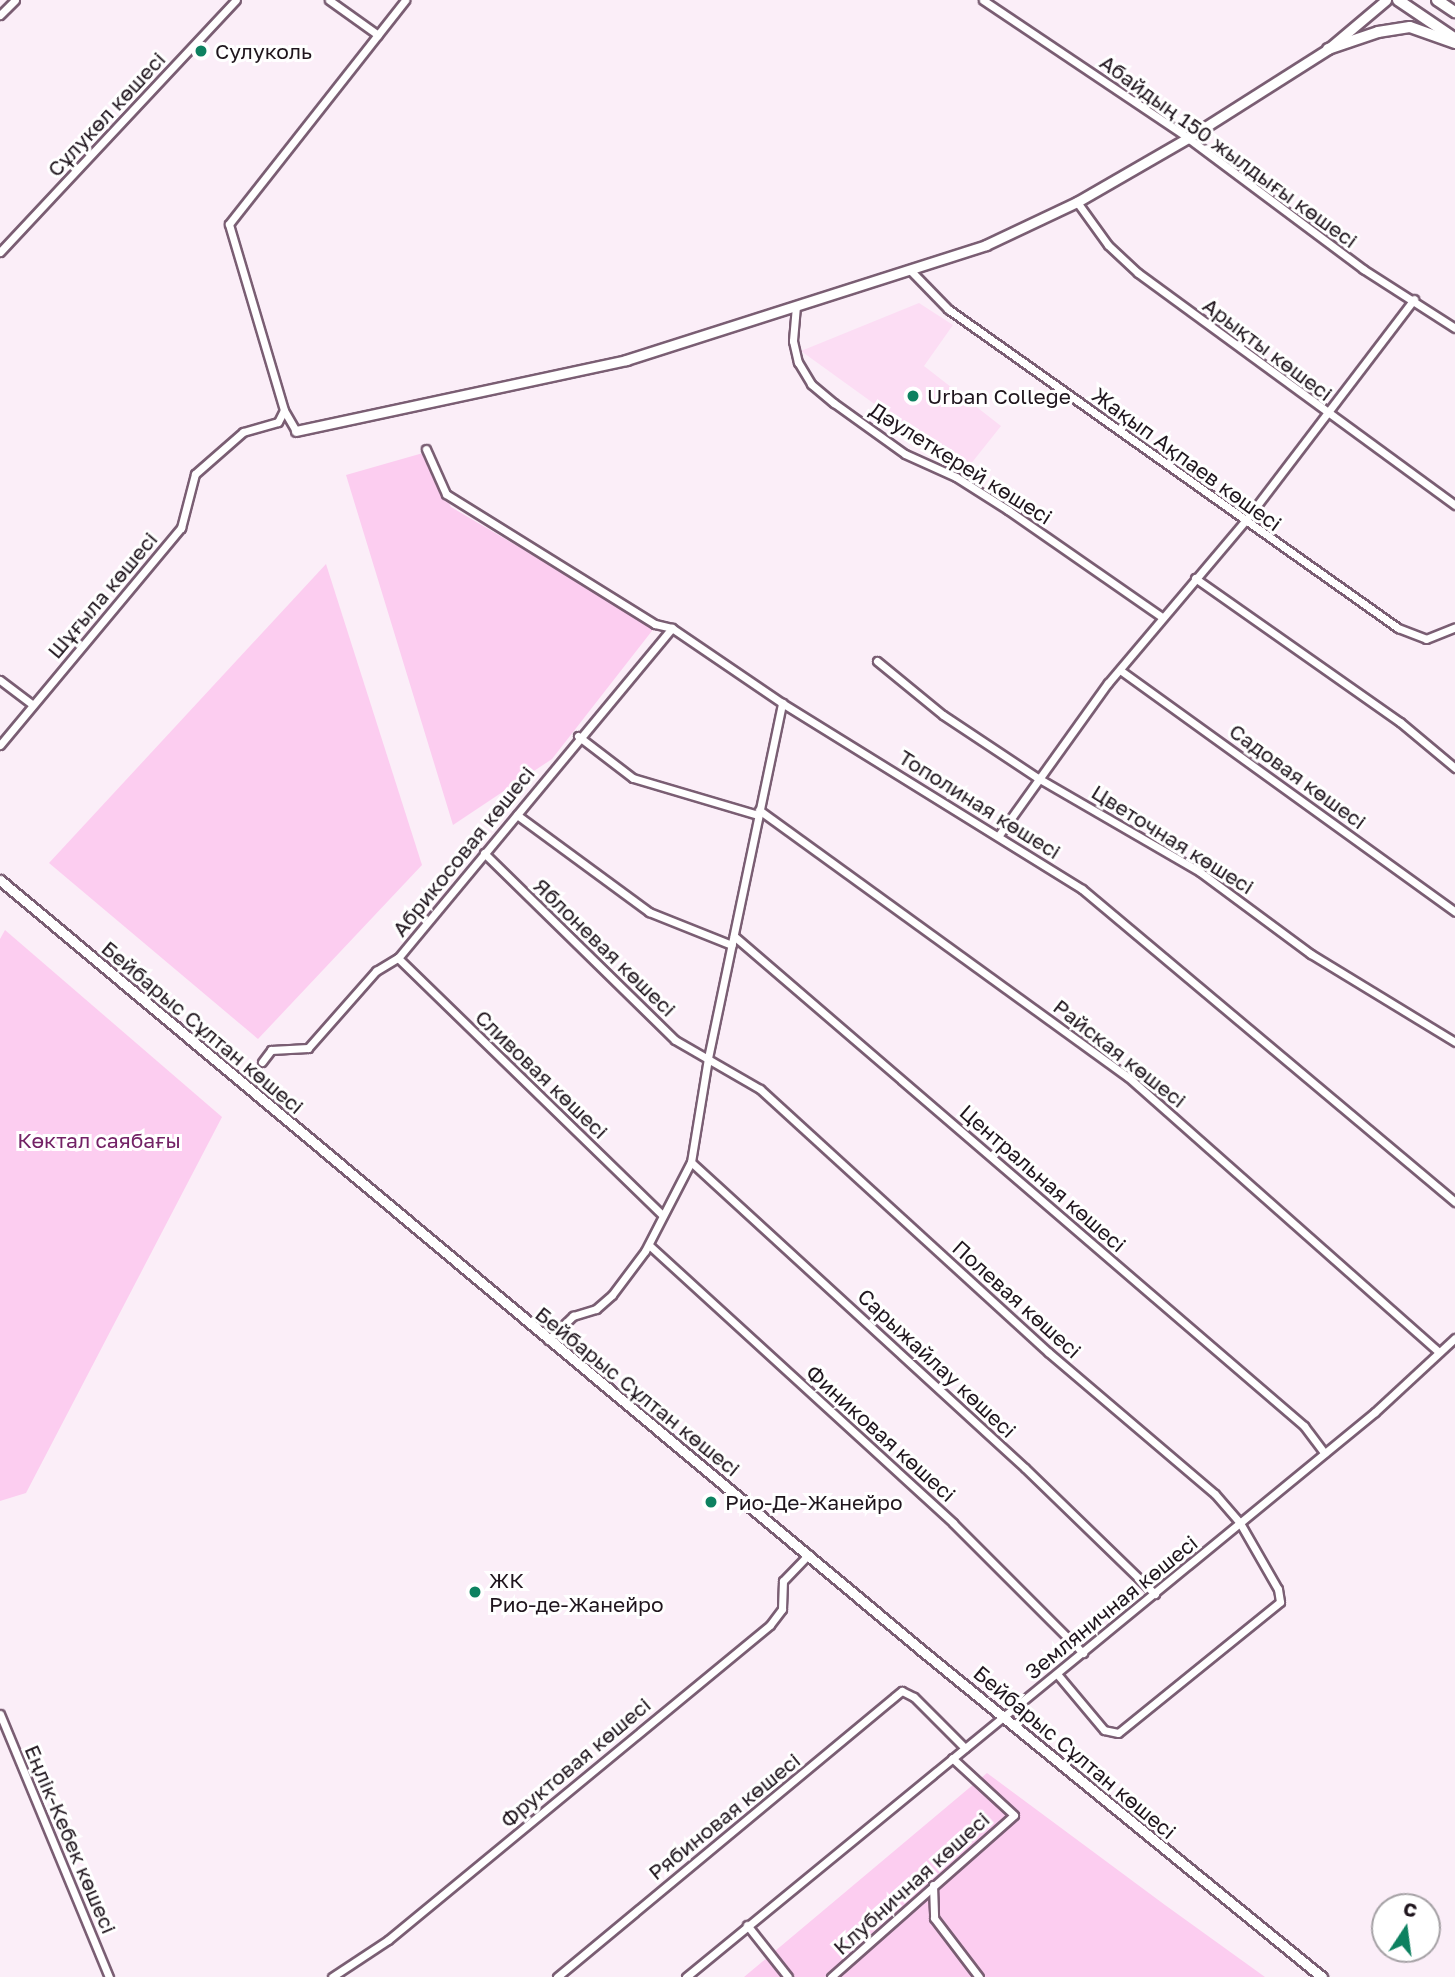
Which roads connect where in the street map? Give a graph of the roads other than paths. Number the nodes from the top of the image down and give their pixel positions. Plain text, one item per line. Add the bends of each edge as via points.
1 (236, 0) edge
2 (329, 0) edge
3 (405, 0) edge
4 (983, 0) edge
5 (1386, 0) edge
6 (1398, 0) edge
7 (1437, 0) edge
8 (11, 1) edge
9 (1455, 12) edge
10 (0, 15) edge
11 (379, 35) junction
12 (1455, 41) edge
13 (1328, 49) junction
14 (1188, 138) junction
15 (1077, 202) junction
16 (0, 252) edge
17 (912, 272) junction
18 (1413, 299) junction
19 (796, 306) junction
20 (1455, 328) edge
21 (284, 410) junction
22 (1328, 416) junction
23 (296, 431) joint
24 (426, 449) dead end
25 (1455, 505) edge
26 (1245, 521) junction
27 (1195, 578) junction
28 (1162, 617) junction
29 (1455, 627) edge
30 (672, 628) junction
31 (877, 661) dead end
32 (1120, 670) junction
33 (0, 680) edge
34 (782, 703) junction
35 (33, 705) junction
36 (578, 736) junction
37 (0, 745) edge
38 (1455, 768) edge
39 (1038, 778) junction
40 (759, 813) junction
41 (517, 814) junction
42 (999, 835) junction
43 (484, 853) junction
44 (0, 880) edge
45 (1455, 912) edge
46 (733, 940) junction
47 (398, 958) junction
48 (1455, 1042) edge
49 (708, 1058) junction
50 (262, 1062) dead end
51 (691, 1162) junction
52 (1455, 1202) edge
53 (662, 1216) junction
54 (649, 1245) junction
55 (1455, 1338) edge
56 (548, 1340) junction
57 (1438, 1351) junction
58 (1324, 1453) junction
59 (1240, 1523) junction
60 (809, 1554) junction
61 (1155, 1594) junction
62 (1083, 1653) junction
63 (1057, 1674) junction
64 (0, 1714) edge
65 (1003, 1714) junction
66 (965, 1748) junction
67 (953, 1758) junction
68 (933, 1885) junction
69 (747, 1925) junction
70 (109, 1977) edge
71 (332, 1977) edge
72 (558, 1977) edge
73 (686, 1977) edge
74 (788, 1977) edge
75 (831, 1977) edge
76 (979, 1977) edge
77 (1322, 1977) edge

1 - 16 street, Сұлукөл көшесі
2 - 11 street
3 - 11 street
4 - 14 street, Абайдың 150 жылдығы көшесі
5 - 13 street
6 - 12 main road
7 - 9 main road
8 - 10 street
11 - 21 street via 229,223
12 - 13 main road via 1402,27
13 - 14 street
14 - 15 street
14 - 18 street, Абайдың 150 жылдығы көшесі via 1363,269
15 - 17 street via 986,245
15 - 22 street, Арықты көшесі via 1108,245 1138,273
17 - 19 street
17 - 26 street, Жақып Ақпаев көшесі via 948,309
18 - 20 street, Абайдың 150 жылдығы көшесі
18 - 22 street
19 - 23 street via 626,360
19 - 28 street, Дәулеткерей көшесі via 793,341 811,384 905,454 956,477
21 - 23 street
21 - 35 street, Шұғыла көшесі via 278,422 243,432 191,481 181,528
22 - 25 street, Арықты көшесі
22 - 26 street
24 - 30 street, Тополиная көшесі via 446,494 654,624
26 - 27 street
26 - 29 street, Жақып Ақпаев көшесі via 1413,636 1437,637
27 - 28 street
27 - 38 street via 1400,722
28 - 32 street
30 - 34 street, Тополиная көшесі
30 - 36 street, Абрикосовая көшесі
31 - 39 street, Цветочная көшесі via 943,715
32 - 39 street
32 - 45 street, Садовая көшесі
33 - 35 street
34 - 40 street
34 - 42 street, Тополиная көшесі
35 - 37 street, Шұғыла көшесі
36 - 40 street, Райская көшесі via 633,778
36 - 41 street, Абрикосовая көшесі
39 - 42 street
39 - 48 street, Цветочная көшесі via 1200,872 1311,954
40 - 46 street
40 - 57 street, Райская көшесі via 1128,1077
41 - 43 street, Абрикосовая көшесі
41 - 46 street, Центральная көшесі via 649,912
42 - 52 street, Тополиная көшесі via 1082,889
43 - 47 street, Абрикосовая көшесі
43 - 49 street, Яблоневая көшесі via 675,1040
44 - 56 street, Бейбарыс Сұлтан көшесі
46 - 49 street
46 - 58 street, Центральная көшесі via 1304,1426
47 - 50 street, Абрикосовая көшесі via 376,971 308,1048 271,1050
47 - 53 street, Сливовая көшесі
49 - 51 street
49 - 59 street, Полевая көшесі via 760,1089 1048,1352 1215,1494
51 - 53 street
51 - 61 street, Сарыжайлау көшесі via 1025,1468
53 - 54 street
54 - 56 street via 612,1295 596,1309 573,1316
54 - 62 street, Финиковая көшесі via 953,1523
55 - 57 street, Земляничная көшесі
56 - 60 street, Бейбарыс Сұлтан көшесі
57 - 58 street, Земляничная көшесі
58 - 59 street, Земляничная көшесі
59 - 61 street, Земляничная көшесі
59 - 63 street, Полевая көшесі via 1278,1589 1280,1602 1118,1733 1104,1730
60 - 65 street, Бейбарыс Сұлтан көшесі
60 - 71 street, Фруктовая көшесі via 783,1581 782,1609 770,1625 388,1940
61 - 62 street, Земляничная көшесі
62 - 63 street, Земляничная көшесі
63 - 65 street, Земляничная көшесі
64 - 70 street, Еңлік-Кебек көшесі
65 - 66 street, Земляничная көшесі
65 - 77 street, Бейбарыс Сұлтан көшесі
66 - 67 street, Земляничная көшесі
66 - 72 street, Рябиновая көшесі via 914,1697 902,1691
67 - 68 street, Клубничная көшесі via 1014,1815
67 - 69 street, Земляничная көшесі
68 - 75 street, Клубничная көшесі
68 - 76 street via 934,1918
69 - 73 street, Земляничная көшесі
69 - 74 street

